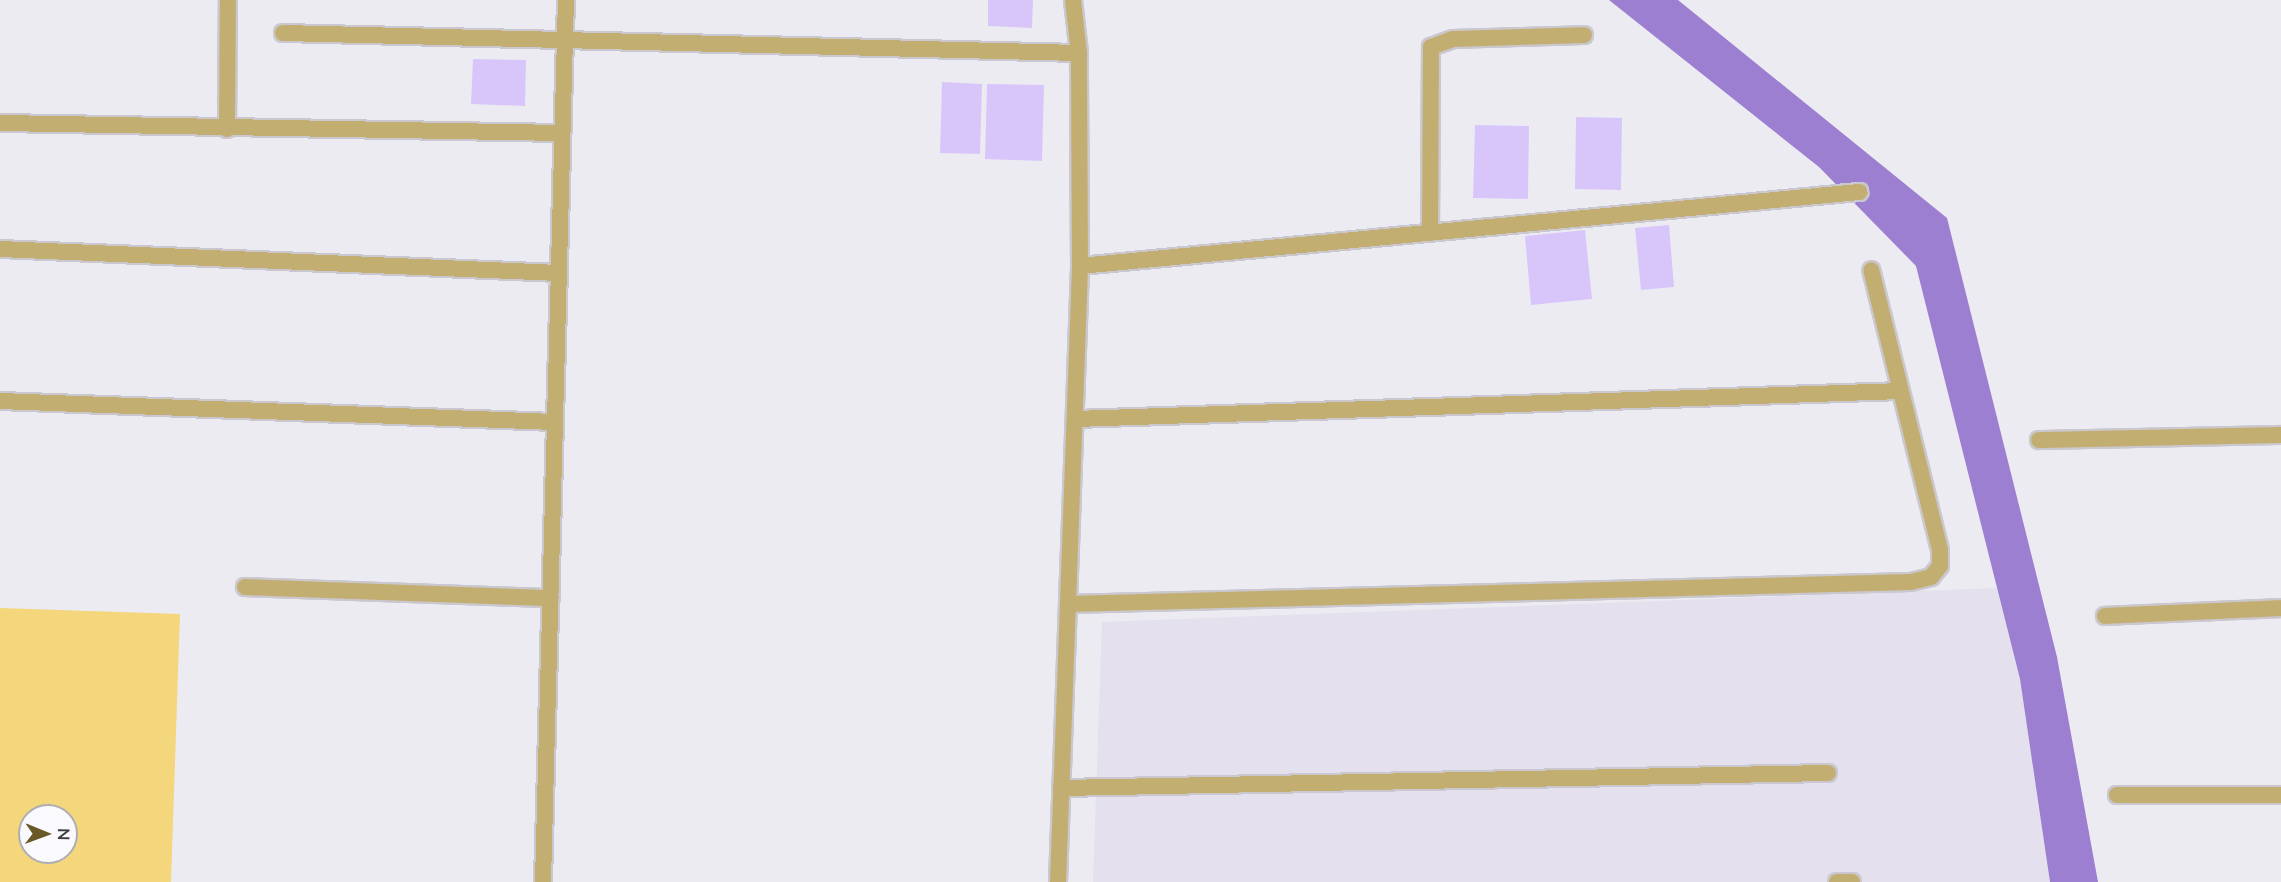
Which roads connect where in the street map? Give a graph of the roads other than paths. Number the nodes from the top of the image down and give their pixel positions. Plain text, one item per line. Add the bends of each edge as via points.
1 (228, 0) edge
2 (566, 0) edge
3 (1073, 0) edge
4 (283, 33) dead end
5 (1584, 34) dead end
6 (565, 40) junction
7 (1079, 53) junction
8 (0, 123) edge
9 (227, 129) junction
10 (562, 133) junction
11 (1859, 192) dead end
12 (1430, 233) junction
13 (0, 249) edge
14 (1080, 266) junction
15 (1871, 270) dead end
16 (558, 273) junction
17 (1901, 391) junction
18 (0, 401) edge
19 (1075, 419) junction
20 (555, 422) junction
21 (2281, 435) edge
22 (2039, 440) dead end
23 (245, 587) dead end
24 (551, 598) junction
25 (1068, 604) junction
26 (2281, 608) edge
27 (2105, 616) dead end
28 (1828, 773) dead end
29 (1061, 788) junction
30 (2117, 795) dead end
31 (2281, 795) edge
32 (543, 882) edge
33 (1058, 882) edge
34 (1837, 882) edge
35 (1852, 882) edge

1 - 9 street
2 - 6 street
3 - 7 street
4 - 6 street
5 - 12 street via 1453,39 1431,47
6 - 7 street
6 - 10 street
7 - 14 street
8 - 9 street
9 - 10 street
10 - 16 street
11 - 12 street
12 - 14 street
13 - 16 street
14 - 19 street
15 - 17 street
16 - 20 street
17 - 19 street
17 - 25 street via 1940,549 1940,566 1931,577 1911,582
18 - 20 street
19 - 25 street
20 - 24 street
21 - 22 street
23 - 24 street
24 - 32 street
25 - 29 street
26 - 27 street
28 - 29 street
29 - 33 street
30 - 31 street
34 - 35 street

